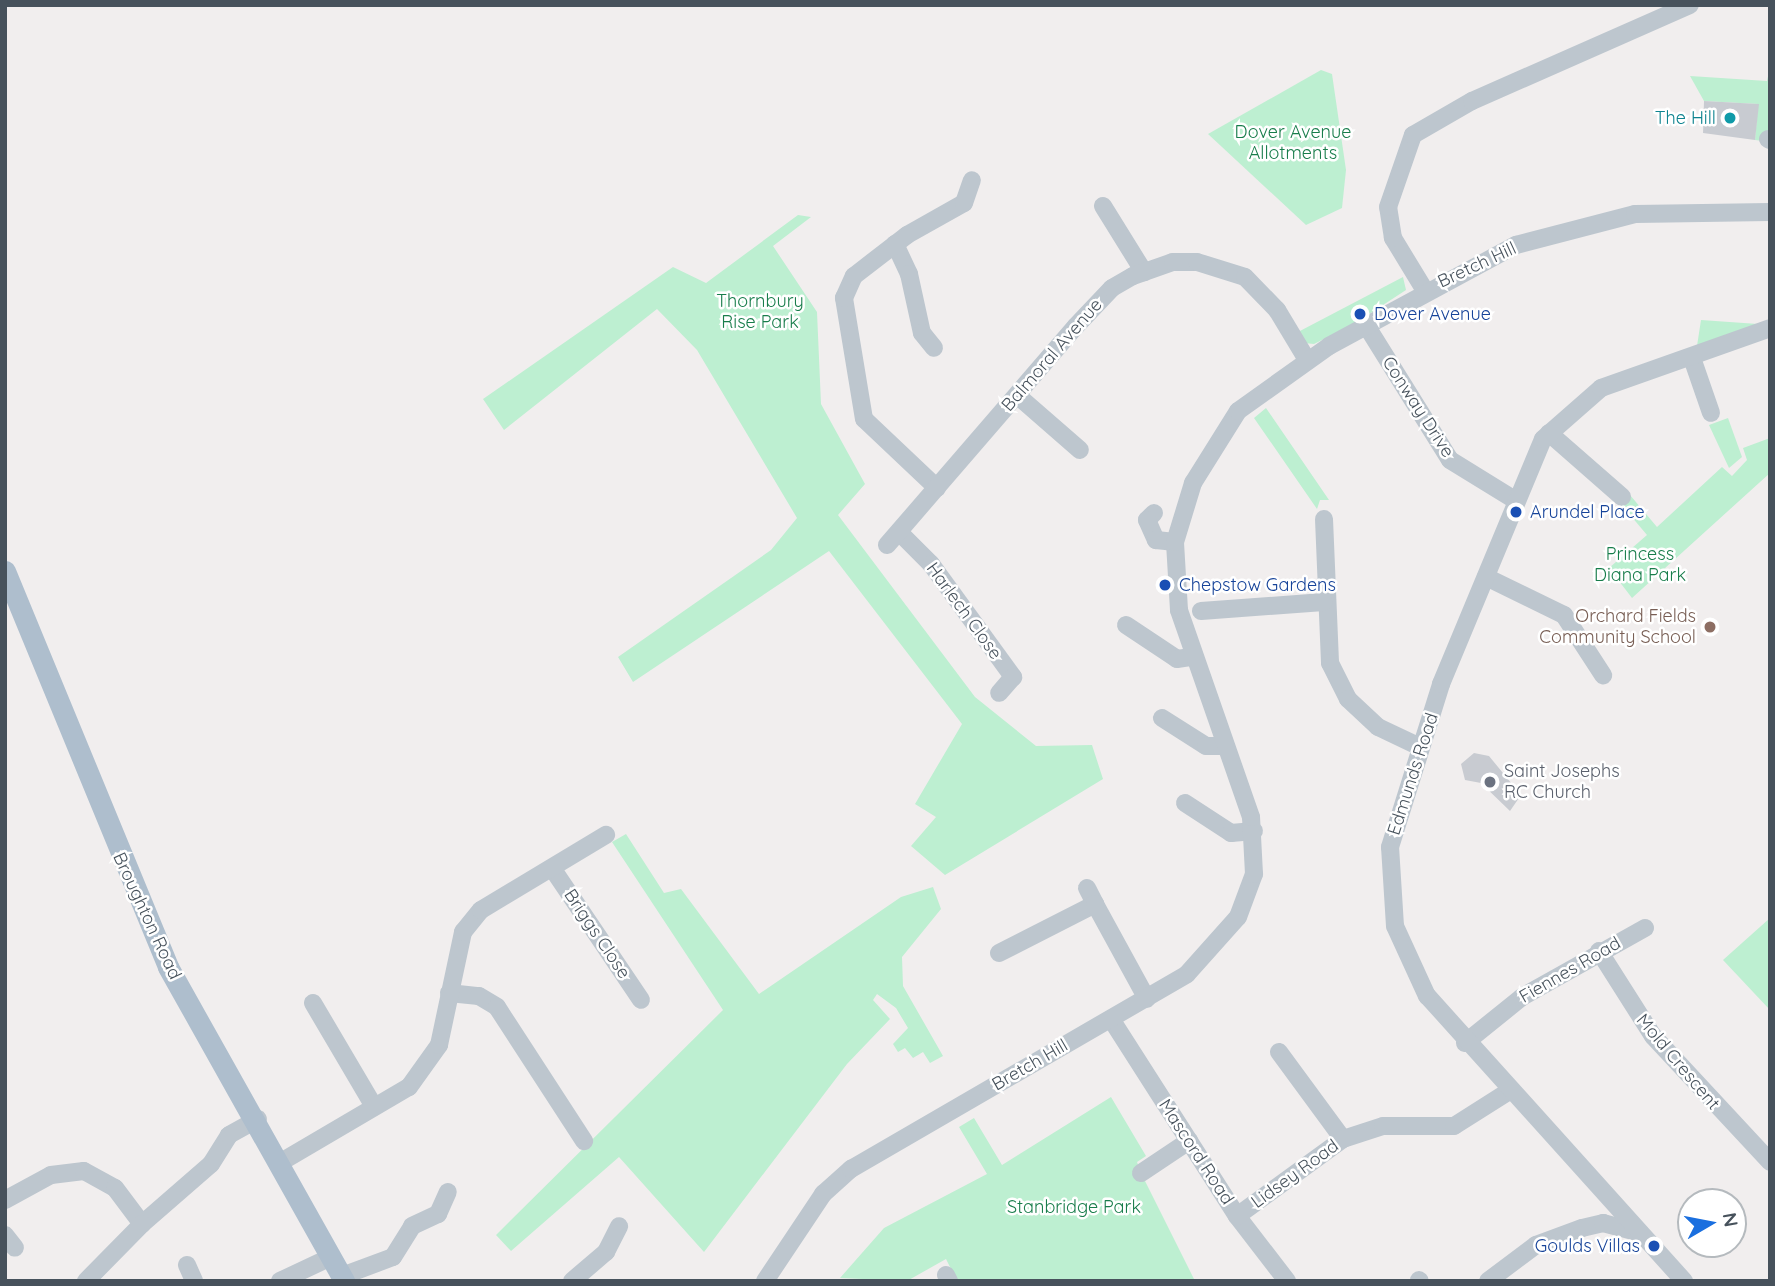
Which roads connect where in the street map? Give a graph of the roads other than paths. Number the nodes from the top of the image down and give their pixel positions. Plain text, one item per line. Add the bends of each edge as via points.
1 (1690, 5) edge
2 (972, 180) dead end
3 (1103, 206) dead end
4 (1770, 212) edge
5 (895, 244) junction
6 (1144, 272) junction
7 (1424, 289) junction
8 (1366, 325) junction
9 (1770, 328) edge
10 (934, 348) dead end
11 (1692, 358) junction
12 (1307, 360) junction
13 (1018, 396) junction
14 (1711, 413) dead end
15 (1549, 433) junction
16 (1080, 450) dead end
17 (937, 488) junction
18 (1622, 497) dead end
19 (1515, 500) junction
20 (1154, 513) dead end
21 (1324, 519) dead end
22 (893, 539) joint
23 (1175, 542) junction
24 (5, 571) edge
25 (1486, 577) junction
26 (1324, 602) junction
27 (1201, 611) dead end
28 (1126, 625) dead end
29 (1192, 657) junction
30 (1603, 675) dead end
31 (999, 693) dead end
32 (1162, 718) dead end
33 (1223, 746) junction
34 (1420, 747) junction
35 (1185, 803) dead end
36 (1254, 831) junction
37 (606, 835) dead end
38 (552, 868) junction
39 (1645, 928) dead end
40 (1599, 951) junction
41 (999, 953) dead end
42 (449, 993) junction
43 (1147, 999) junction
44 (641, 1000) dead end
45 (313, 1003) dead end
46 (1111, 1019) junction
47 (1465, 1043) junction
48 (1279, 1052) dead end
49 (1511, 1090) junction
50 (373, 1105) junction
51 (258, 1119) junction
52 (1343, 1139) junction
53 (584, 1141) dead end
54 (1189, 1141) junction
55 (281, 1162) junction
56 (1770, 1162) edge
57 (1141, 1173) dead end
58 (448, 1192) dead end
59 (5, 1200) edge
60 (1237, 1216) junction
61 (142, 1224) junction
62 (619, 1226) dead end
63 (1640, 1233) junction
64 (331, 1257) junction
65 (343, 1278) edge
66 (86, 1281) edge
67 (280, 1281) edge
68 (572, 1281) edge
69 (765, 1281) edge
70 (1287, 1281) edge
71 (1488, 1281) edge
72 (1684, 1281) edge

1 - 7 street via 1472,102 1413,135 1388,207 1393,238
2 - 5 street via 964,203
3 - 6 street
4 - 7 street, Bretch Hill via 1635,214 1516,245
5 - 10 street via 909,274 922,333
5 - 17 street via 854,276 844,298 854,384 864,419
6 - 12 street, Balmoral Avenue via 1197,262 1245,277 1272,304
6 - 13 street, Balmoral Avenue via 1112,288
7 - 8 street, Bretch Hill
8 - 12 street, Bretch Hill
8 - 19 street, Conway Drive via 1450,460
9 - 11 street, Edmunds Road
11 - 14 street
11 - 15 street, Edmunds Road via 1601,388
12 - 23 street, Bretch Hill via 1238,411 1216,439 1193,483
13 - 16 street
13 - 17 street, Balmoral Avenue
15 - 18 street
15 - 19 street, Edmunds Road
17 - 22 street, Balmoral Avenue
19 - 25 street, Edmunds Road
20 - 23 street via 1147,520 1156,540
21 - 26 street
22 - 31 street, Harlech Close via 931,564 1013,677
23 - 29 street, Bretch Hill via 1179,610
24 - 51 main road, Broughton Road via 168,967
25 - 30 street via 1564,615
25 - 34 street, Edmunds Road
26 - 27 street
26 - 34 street via 1330,663 1348,699 1378,727
28 - 29 street via 1177,659
29 - 33 street, Bretch Hill
32 - 33 street via 1206,746
33 - 36 street, Bretch Hill
34 - 47 street, Edmunds Road via 1394,824 1389,898 1415,976
35 - 36 street via 1231,833
36 - 43 street, Bretch Hill via 1254,874 1238,918 1207,958
37 - 38 street
38 - 42 street via 481,910 463,932
38 - 44 street, Briggs Close
39 - 40 street, Fiennes Road
40 - 47 street, Fiennes Road via 1522,997
40 - 56 street, Mold Crescent via 1653,1036
41 - 43 street via 1091,896
42 - 50 street via 428,1065 409,1087
42 - 53 street via 479,996 497,1007
43 - 46 street, Bretch Hill
45 - 50 street
46 - 54 street, Mascord Road
46 - 69 street, Bretch Hill via 851,1169 811,1210
47 - 49 street, Edmunds Road
48 - 52 street
49 - 52 street, Lidsey Road via 1454,1126 1383,1126
49 - 63 street, Edmunds Road
50 - 55 street
51 - 55 main road, Broughton Road
51 - 61 street via 229,1135 211,1164
52 - 60 street, Lidsey Road
54 - 57 street
54 - 60 street, Mascord Road
55 - 64 main road, Broughton Road
58 - 65 street via 438,1214 412,1226 393,1257
59 - 61 street via 51,1175 84,1171 115,1188
60 - 70 street, Mascord Road
61 - 66 street
62 - 68 street via 606,1252
63 - 71 street via 1604,1223 1582,1228 1536,1245
63 - 72 street, Edmunds Road
64 - 65 main road, Broughton Road
64 - 67 street

